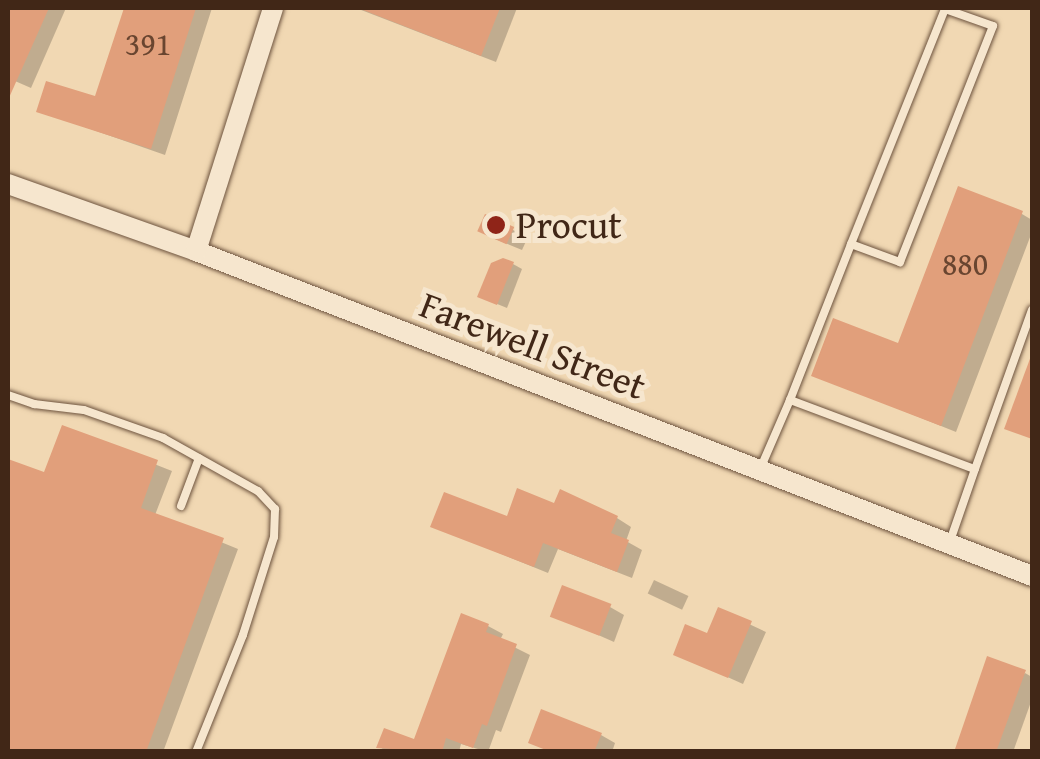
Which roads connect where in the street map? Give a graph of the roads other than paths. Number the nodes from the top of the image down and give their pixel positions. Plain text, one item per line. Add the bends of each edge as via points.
1 (273, 8) edge
2 (8, 184) edge
3 (851, 244) junction
4 (196, 251) junction
5 (1032, 310) edge
6 (8, 395) edge
7 (790, 400) junction
8 (199, 458) junction
9 (975, 469) junction
10 (760, 470) junction
11 (181, 506) dead end
12 (949, 544) junction
13 (1032, 576) edge
14 (196, 752) edge

1 - 4 street
2 - 4 street, Farewell Street
3 - 3 lane via 944,8 993,26 900,262
3 - 7 lane
4 - 10 street, Farewell Street
5 - 9 lane
6 - 8 lane via 84,410
7 - 9 lane
7 - 10 lane
8 - 11 lane
8 - 14 lane via 275,509 274,537 254,602
9 - 12 lane
10 - 12 street, Farewell Street
12 - 13 street, Farewell Street

